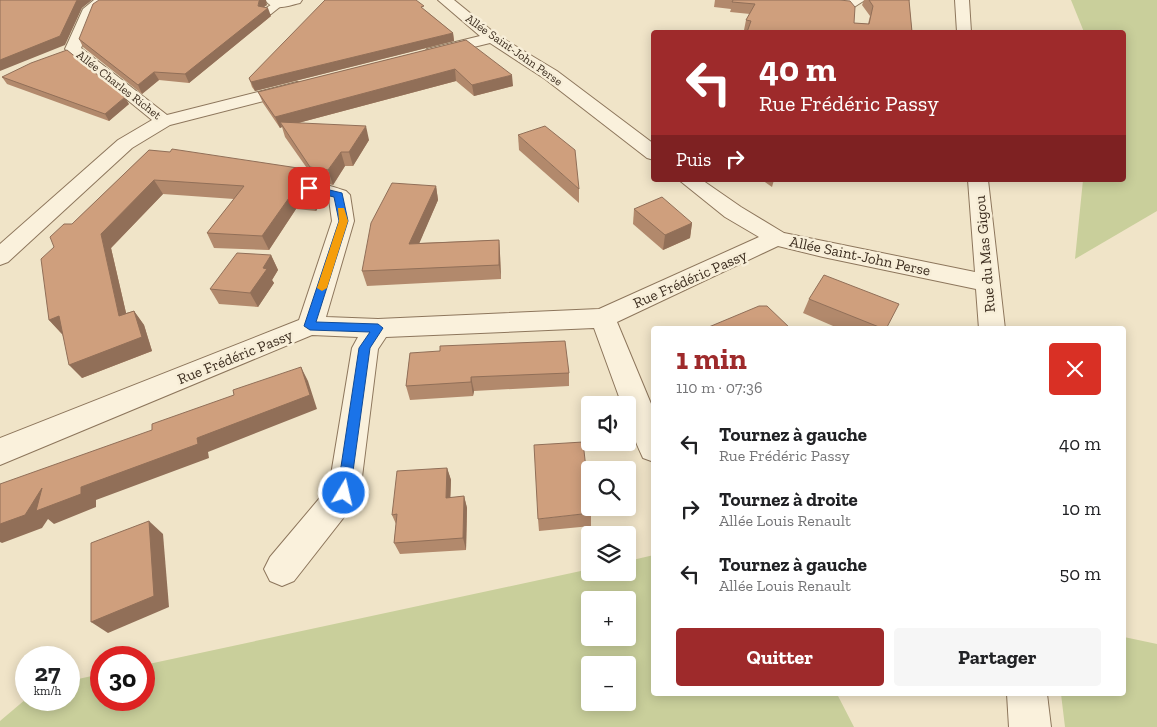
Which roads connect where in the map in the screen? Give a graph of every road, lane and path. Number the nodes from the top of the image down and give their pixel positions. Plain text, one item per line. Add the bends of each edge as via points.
1 (103, 0) edge
2 (296, 0) edge
3 (445, 0) edge
4 (792, 0) edge
5 (962, 0) edge
6 (855, 2) edge
7 (272, 5) edge
8 (862, 16) dead end
9 (964, 30) edge
10 (492, 38) junction
11 (73, 48) junction
12 (55, 55) edge
13 (420, 56) edge
14 (316, 82) edge
15 (164, 121) junction
16 (651, 152) edge
17 (717, 182) edge
18 (978, 182) edge
19 (695, 185) edge
20 (309, 188) edge
21 (776, 238) junction
22 (0, 257) edge
23 (988, 283) junction
24 (602, 318) junction
25 (310, 326) junction
26 (992, 326) edge
27 (378, 328) junction
28 (651, 441) edge
29 (0, 452) edge
30 (282, 569) dead end
31 (1027, 696) edge
32 (1030, 727) edge

1 - 11 street, Allée Charles Richet via 90,9
2 - 7 street
3 - 10 street, Allée Saint-John Perse
4 - 6 street
5 - 9 street
6 - 8 street
10 - 13 street
10 - 16 street, Allée Saint-John Perse via 551,75
11 - 12 street, Allée Charles Richet
11 - 15 street, Allée Charles Richet
14 - 15 street
15 - 22 street via 125,144
17 - 19 street
18 - 23 street, Rue du Mas Gigou
19 - 21 street, Allée Saint-John Perse
20 - 25 street via 338,195 343,221
21 - 23 street, Allée Saint-John Perse
21 - 24 street, Rue Frédéric Passy
23 - 26 street, Rue du Mas Gigou
24 - 27 street, Rue Frédéric Passy
24 - 28 street
25 - 27 street, Rue Frédéric Passy
25 - 29 street, Rue Frédéric Passy
27 - 30 street via 365,348 344,493
31 - 32 street

